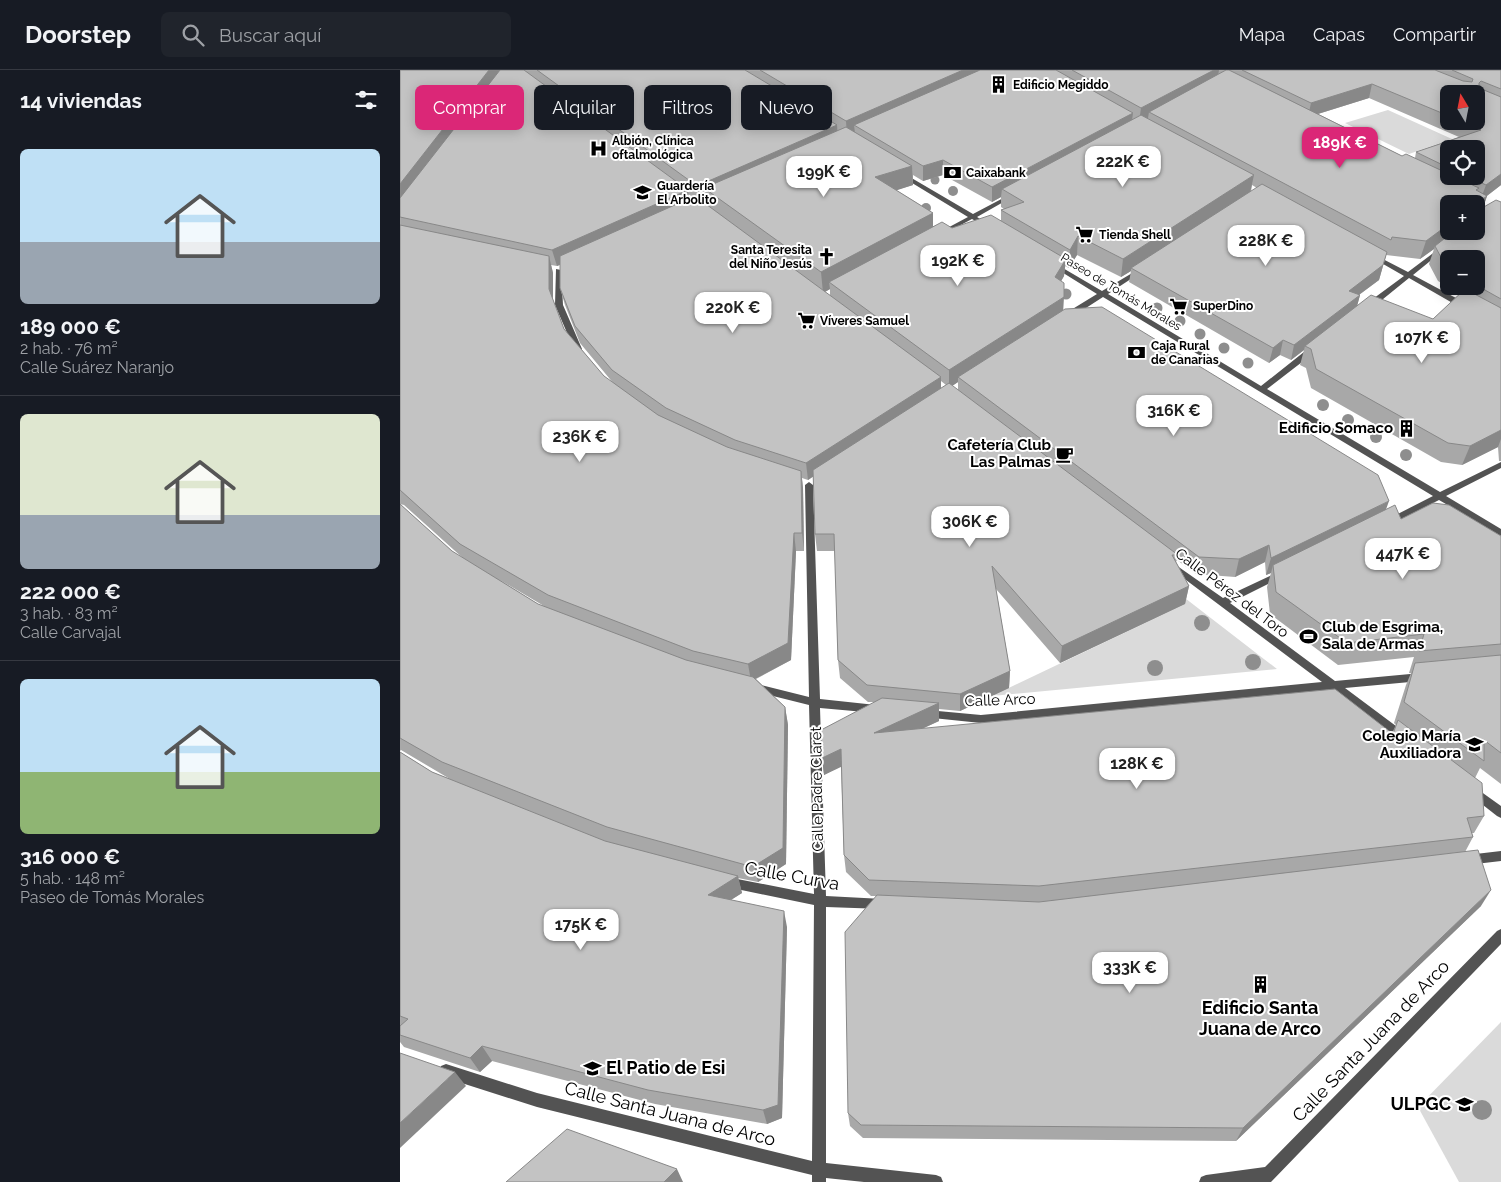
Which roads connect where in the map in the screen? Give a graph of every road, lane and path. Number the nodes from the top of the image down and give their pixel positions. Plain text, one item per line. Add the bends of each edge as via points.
1 (896, 171) edge
2 (1014, 194) edge
3 (972, 217) junction
4 (997, 231) edge
5 (931, 239) edge
6 (1450, 242) edge
7 (1366, 252) edge
8 (1046, 261) edge
9 (566, 266) edge
10 (1147, 266) edge
11 (548, 268) edge
12 (558, 270) junction
13 (1409, 275) junction
14 (1104, 295) junction
15 (1364, 310) edge
16 (1477, 313) edge
17 (1060, 321) edge
18 (1319, 345) edge
19 (587, 360) edge
20 (1262, 390) junction
21 (1501, 466) edge
22 (808, 483) dead end
23 (1438, 496) junction
24 (1376, 528) edge
25 (1501, 533) edge
26 (1167, 561) edge
27 (1290, 570) edge
28 (1222, 603) junction
29 (1432, 676) edge
30 (741, 684) edge
31 (1332, 686) junction
32 (816, 703) junction
33 (884, 710) edge
34 (913, 712) edge
35 (1415, 746) edge
36 (1462, 782) edge
37 (1501, 813) edge
38 (1501, 856) edge
39 (1455, 862) edge
40 (713, 878) edge
41 (820, 901) junction
42 (899, 904) edge
43 (1501, 935) edge
44 (435, 1068) edge
45 (819, 1176) edge
46 (1265, 1178) edge
47 (936, 1182) edge
48 (1206, 1182) edge

1 - 3 street
2 - 3 street
3 - 4 street
3 - 5 street
6 - 13 street
7 - 13 street
8 - 14 street, Paseo de Tomás Morales
9 - 12 street
10 - 14 street
11 - 12 street
12 - 19 street via 559,305 574,345
13 - 15 street
13 - 16 street
14 - 17 street
14 - 20 street, Paseo de Tomás Morales
18 - 20 street
20 - 23 street, Paseo de Tomás Morales
21 - 23 street
22 - 32 street, Calle Padre Claret
23 - 24 street
23 - 25 street, Paseo de Tomás Morales
26 - 28 street, Calle Pérez del Toro
27 - 28 street
28 - 31 street, Calle Pérez del Toro
29 - 31 street, Calle Arco
30 - 32 street
31 - 34 street, Calle Arco via 981,719
31 - 35 street, Calle Pérez del Toro
32 - 33 street
32 - 41 street, Calle Padre Claret
36 - 37 street
38 - 39 street
40 - 41 street, Calle Curva
41 - 42 street, Calle Curva
41 - 45 street, Calle Padre Claret
43 - 46 street, Calle Santa Juana de Arco
44 - 45 street, Calle Santa Juana de Arco via 537,1100
45 - 47 street, Calle Santa Juana de Arco
46 - 48 street, Calle Santa Juana de Arco

